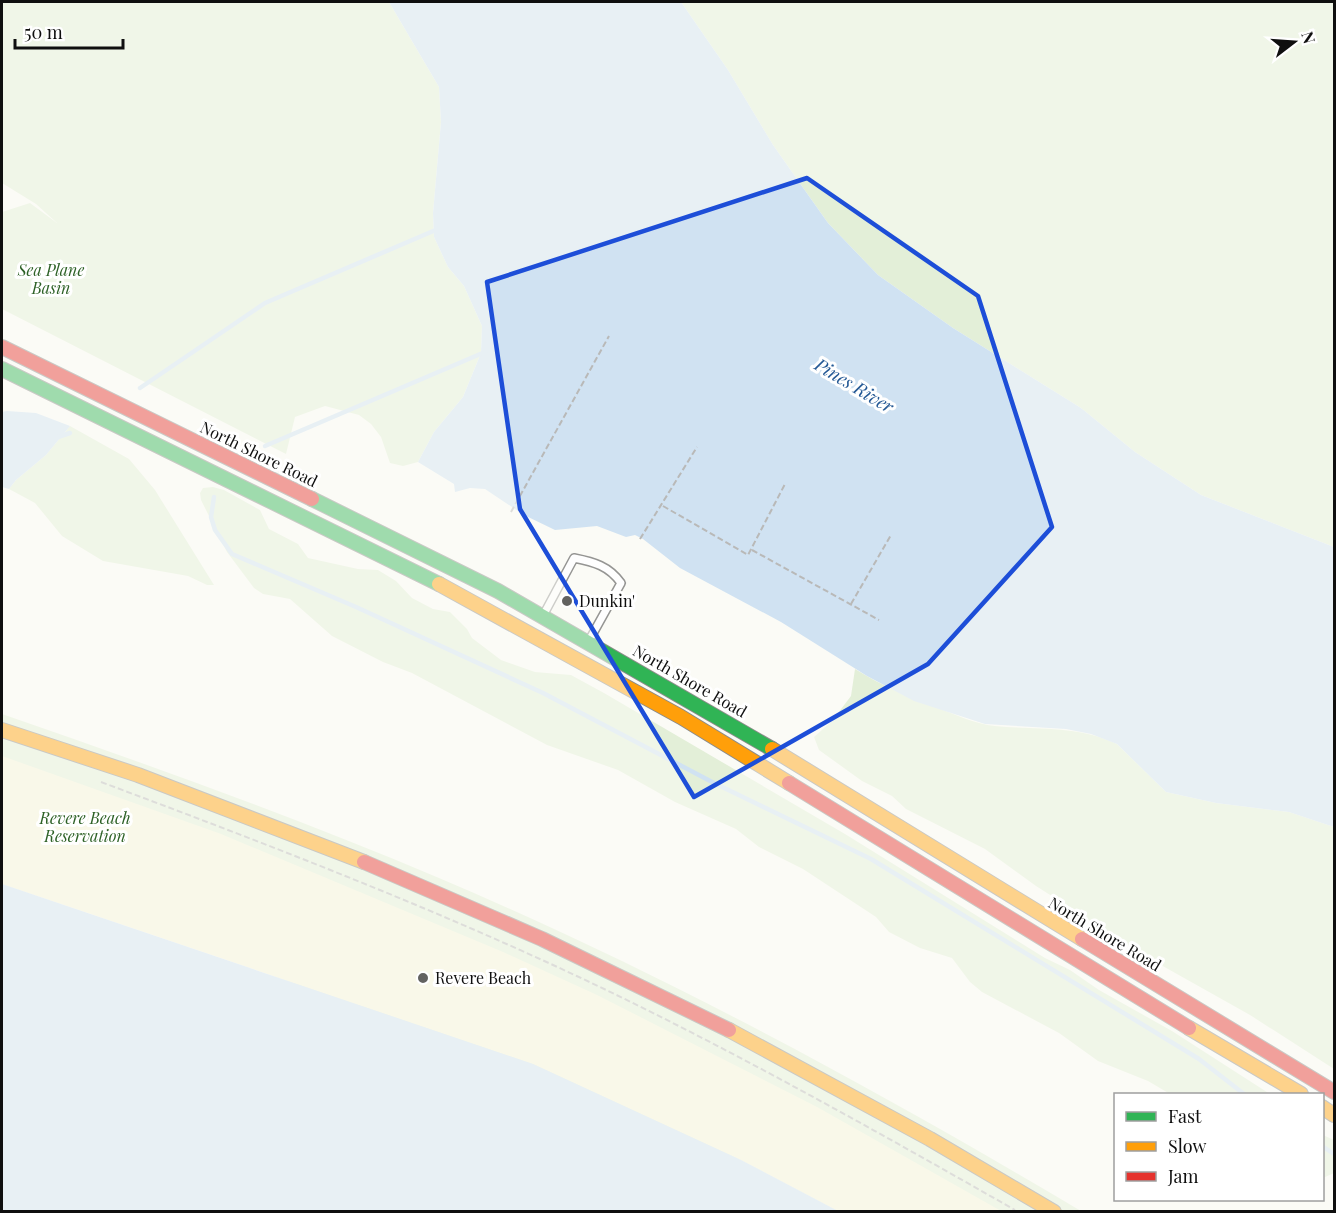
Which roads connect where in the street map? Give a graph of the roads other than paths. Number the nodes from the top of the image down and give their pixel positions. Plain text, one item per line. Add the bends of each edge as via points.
1 (2, 348) edge
2 (2, 369) edge
3 (543, 616) junction
4 (588, 642) junction
5 (2, 730) edge
6 (1335, 1092) edge
7 (1298, 1093) edge
8 (1054, 1212) edge

1 - 3 main road, North Shore Road
2 - 7 main road via 432,580 681,717
3 - 4 main road, North Shore Road
3 - 4 lane via 574,558 614,572 621,583
4 - 6 main road, North Shore Road via 816,774
5 - 8 main road via 102,761 434,891 658,994 870,1105

